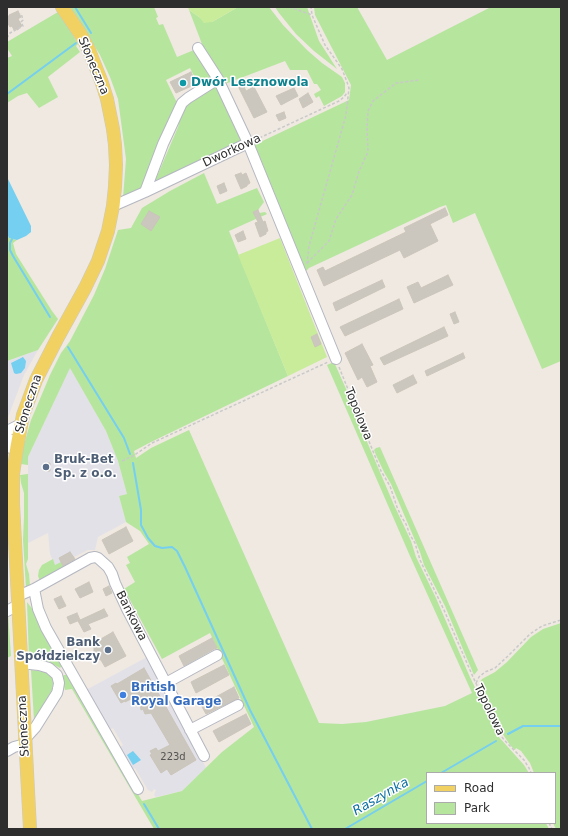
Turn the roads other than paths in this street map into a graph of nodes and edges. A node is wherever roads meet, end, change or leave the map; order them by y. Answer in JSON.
{"nodes":[{"id":1,"x":62,"y":7,"type":"edge"},
{"id":2,"x":198,"y":48,"type":"dead end"},
{"id":3,"x":218,"y":79,"type":"junction"},
{"id":4,"x":248,"y":143,"type":"junction"},
{"id":5,"x":145,"y":192,"type":"junction"},
{"id":6,"x":113,"y":206,"type":"junction"},
{"id":7,"x":336,"y":359,"type":"road end"},
{"id":8,"x":21,"y":424,"type":"junction"},
{"id":9,"x":7,"y":432,"type":"edge"},
{"id":10,"x":10,"y":444,"type":"edge"},
{"id":11,"x":7,"y":460,"type":"edge"},
{"id":12,"x":13,"y":474,"type":"junction"},
{"id":13,"x":10,"y":531,"type":"edge"},
{"id":14,"x":34,"y":589,"type":"junction"},
{"id":15,"x":14,"y":604,"type":"edge"},
{"id":16,"x":217,"y":655,"type":"dead end"},
{"id":17,"x":21,"y":663,"type":"junction"},
{"id":18,"x":68,"y":668,"type":"junction"},
{"id":19,"x":57,"y":675,"type":"junction"},
{"id":20,"x":166,"y":683,"type":"junction"},
{"id":21,"x":238,"y":705,"type":"dead end"},
{"id":22,"x":190,"y":730,"type":"junction"},
{"id":23,"x":25,"y":742,"type":"junction"},
{"id":24,"x":7,"y":751,"type":"edge"},
{"id":25,"x":204,"y":756,"type":"dead end"},
{"id":26,"x":138,"y":789,"type":"dead end"},
{"id":27,"x":30,"y":829,"type":"edge"}],
"edges":[{"from":1,"to":6,"type":"main road","name":"Słoneczna"},
{"from":2,"to":3,"type":"street"},
{"from":3,"to":4,"type":"street"},
{"from":3,"to":5,"type":"street"},
{"from":4,"to":5,"type":"street","name":"Dworkowa"},
{"from":4,"to":7,"type":"street"},
{"from":5,"to":6,"type":"street","name":"Dworkowa"},
{"from":6,"to":8,"type":"main road","name":"Słoneczna"},
{"from":8,"to":9,"type":"street"},
{"from":8,"to":10,"type":"main road","name":"Słoneczna"},
{"from":10,"to":12,"type":"main road","name":"Słoneczna"},
{"from":11,"to":12,"type":"street"},
{"from":12,"to":13,"type":"main road","name":"Słoneczna"},
{"from":13,"to":15,"type":"main road","name":"Słoneczna"},
{"from":14,"to":15,"type":"street","name":"Bankowa"},
{"from":14,"to":18,"type":"street"},
{"from":14,"to":20,"type":"street","name":"Bankowa"},
{"from":15,"to":17,"type":"main road","name":"Słoneczna"},
{"from":16,"to":20,"type":"street"},
{"from":17,"to":19,"type":"street"},
{"from":17,"to":23,"type":"main road","name":"Słoneczna"},
{"from":18,"to":19,"type":"street"},
{"from":18,"to":26,"type":"street"},
{"from":19,"to":23,"type":"street"},
{"from":20,"to":22,"type":"street","name":"Bankowa"},
{"from":21,"to":22,"type":"street"},
{"from":22,"to":25,"type":"street","name":"Bankowa"},
{"from":23,"to":24,"type":"street"},
{"from":23,"to":27,"type":"main road","name":"Słoneczna"}]}
